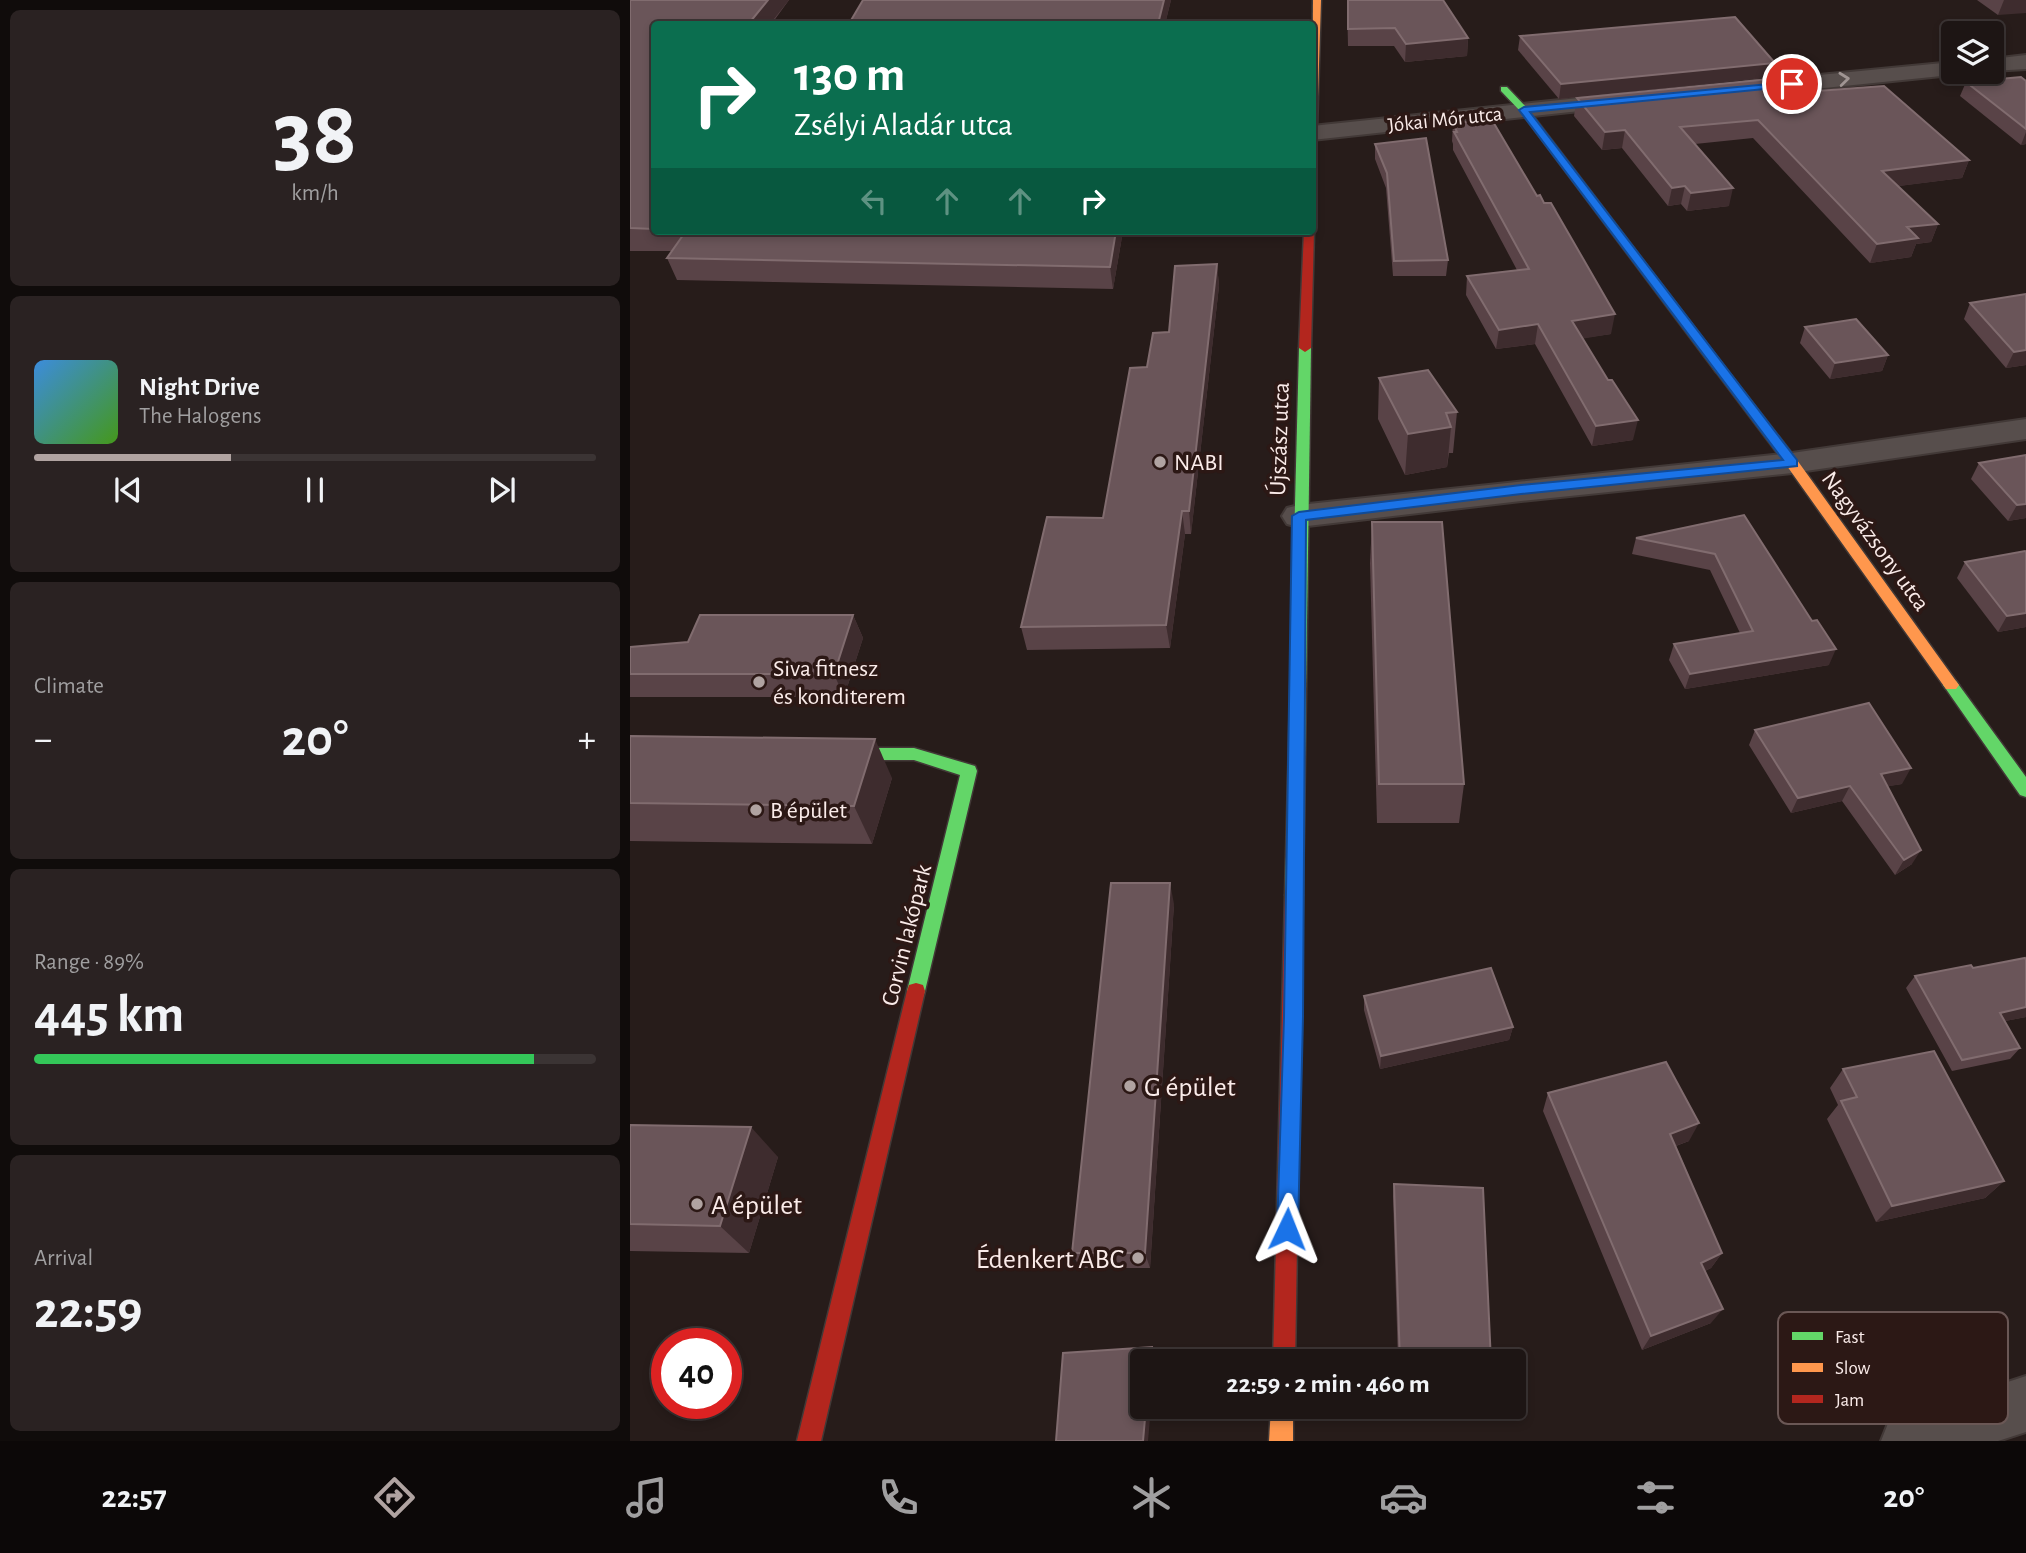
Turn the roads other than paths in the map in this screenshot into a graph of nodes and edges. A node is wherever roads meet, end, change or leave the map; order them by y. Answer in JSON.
{"nodes":[{"id":1,"x":1317,"y":0,"type":"edge"},
{"id":2,"x":1316,"y":27,"type":"edge"},
{"id":3,"x":2025,"y":48,"type":"edge"},
{"id":4,"x":2004,"y":59,"type":"edge"},
{"id":5,"x":1941,"y":70,"type":"edge"},
{"id":6,"x":1531,"y":86,"type":"dead end"},
{"id":7,"x":1504,"y":89,"type":"junction"},
{"id":8,"x":1477,"y":92,"type":"dead end"},
{"id":9,"x":1718,"y":92,"type":"edge"},
{"id":10,"x":1648,"y":98,"type":"edge"},
{"id":11,"x":1341,"y":105,"type":"dead end"},
{"id":12,"x":1316,"y":107,"type":"edge"},
{"id":13,"x":1524,"y":110,"type":"junction"},
{"id":14,"x":1316,"y":130,"type":"edge"},
{"id":15,"x":1309,"y":235,"type":"edge"},
{"id":16,"x":2026,"y":429,"type":"edge"},
{"id":17,"x":1792,"y":463,"type":"junction"},
{"id":18,"x":1299,"y":516,"type":"junction"},
{"id":19,"x":806,"y":754,"type":"edge"},
{"id":20,"x":2026,"y":790,"type":"edge"},
{"id":21,"x":1284,"y":1349,"type":"edge"},
{"id":22,"x":2026,"y":1404,"type":"edge"},
{"id":23,"x":2008,"y":1410,"type":"edge"},
{"id":24,"x":1282,"y":1419,"type":"edge"},
{"id":25,"x":1963,"y":1424,"type":"edge"},
{"id":26,"x":809,"y":1441,"type":"edge"},
{"id":27,"x":1281,"y":1441,"type":"edge"},
{"id":28,"x":1909,"y":1441,"type":"edge"}],
"edges":[{"from":1,"to":2,"type":"street"},
{"from":3,"to":4,"type":"street"},
{"from":9,"to":5,"type":"street","one_way":true},
{"from":6,"to":7,"type":"street","name":"Jókai Mór utca"},
{"from":7,"to":8,"type":"street","name":"Jókai Mór utca"},
{"from":7,"to":13,"type":"street","name":"Nagyvázsony utca"},
{"from":10,"to":13,"type":"street","name":"Jókai Mór utca"},
{"from":11,"to":12,"type":"street"},
{"from":13,"to":14,"type":"street","name":"Jókai Mór utca"},
{"from":13,"to":17,"type":"street","name":"Nagyvázsony utca"},
{"from":15,"to":18,"type":"street","name":"Újszász utca"},
{"from":16,"to":17,"type":"street"},
{"from":17,"to":18,"type":"street"},
{"from":17,"to":20,"type":"street","name":"Nagyvázsony utca"},
{"from":18,"to":21,"type":"street","name":"Újszász utca"},
{"from":19,"to":26,"type":"street","name":"Corvin lakópark"},
{"from":22,"to":23,"type":"street"},
{"from":24,"to":27,"type":"street"},
{"from":25,"to":28,"type":"street"}]}
